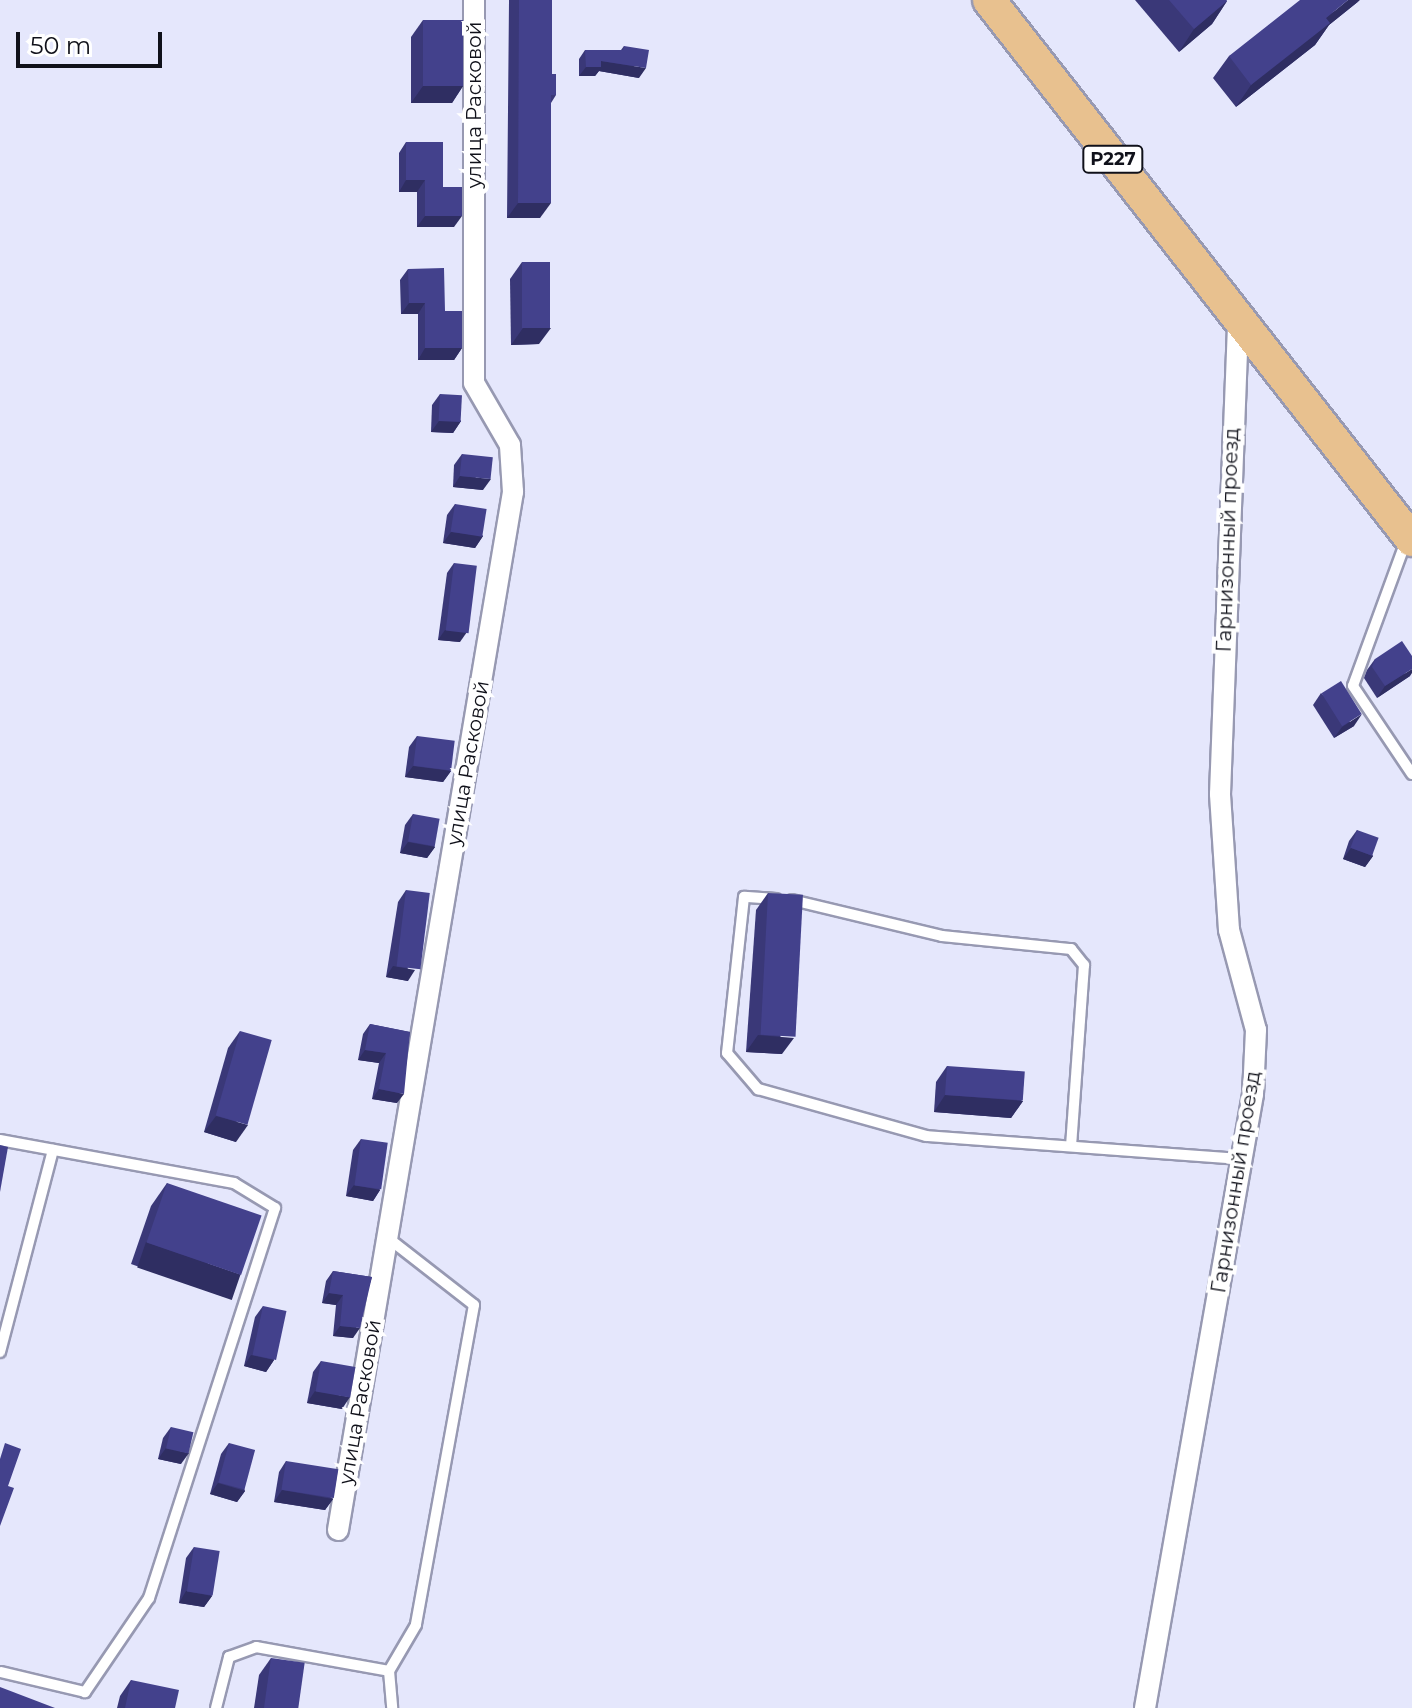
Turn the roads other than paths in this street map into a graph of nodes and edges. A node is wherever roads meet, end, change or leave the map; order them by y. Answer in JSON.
{"nodes":[{"id":1,"x":474,"y":0,"type":"edge"},
{"id":2,"x":989,"y":0,"type":"edge"},
{"id":3,"x":1238,"y":318,"type":"junction"},
{"id":4,"x":1410,"y":538,"type":"edge"},
{"id":5,"x":1412,"y":774,"type":"edge"},
{"id":6,"x":0,"y":1140,"type":"edge"},
{"id":7,"x":1071,"y":1145,"type":"junction"},
{"id":8,"x":53,"y":1150,"type":"junction"},
{"id":9,"x":1244,"y":1159,"type":"junction"},
{"id":10,"x":388,"y":1238,"type":"junction"},
{"id":11,"x":0,"y":1352,"type":"edge"},
{"id":12,"x":338,"y":1530,"type":"dead end"},
{"id":13,"x":389,"y":1671,"type":"junction"},
{"id":14,"x":1,"y":1672,"type":"edge"},
{"id":15,"x":216,"y":1708,"type":"edge"},
{"id":16,"x":392,"y":1708,"type":"edge"},
{"id":17,"x":1145,"y":1708,"type":"edge"}],
"edges":[{"from":1,"to":10,"type":"street","name":"улица Расковой"},
{"from":2,"to":3,"type":"main road","number":"Р227"},
{"from":3,"to":4,"type":"main road","number":"Р227"},
{"from":3,"to":9,"type":"street","name":"Гарнизонный проезд"},
{"from":4,"to":5,"type":"lane"},
{"from":6,"to":8,"type":"lane"},
{"from":7,"to":7,"type":"lane"},
{"from":7,"to":9,"type":"lane"},
{"from":8,"to":11,"type":"lane"},
{"from":8,"to":14,"type":"lane"},
{"from":9,"to":17,"type":"street","name":"Гарнизонный проезд"},
{"from":10,"to":12,"type":"street","name":"улица Расковой"},
{"from":10,"to":13,"type":"lane"},
{"from":13,"to":15,"type":"lane"},
{"from":13,"to":16,"type":"lane"}]}
